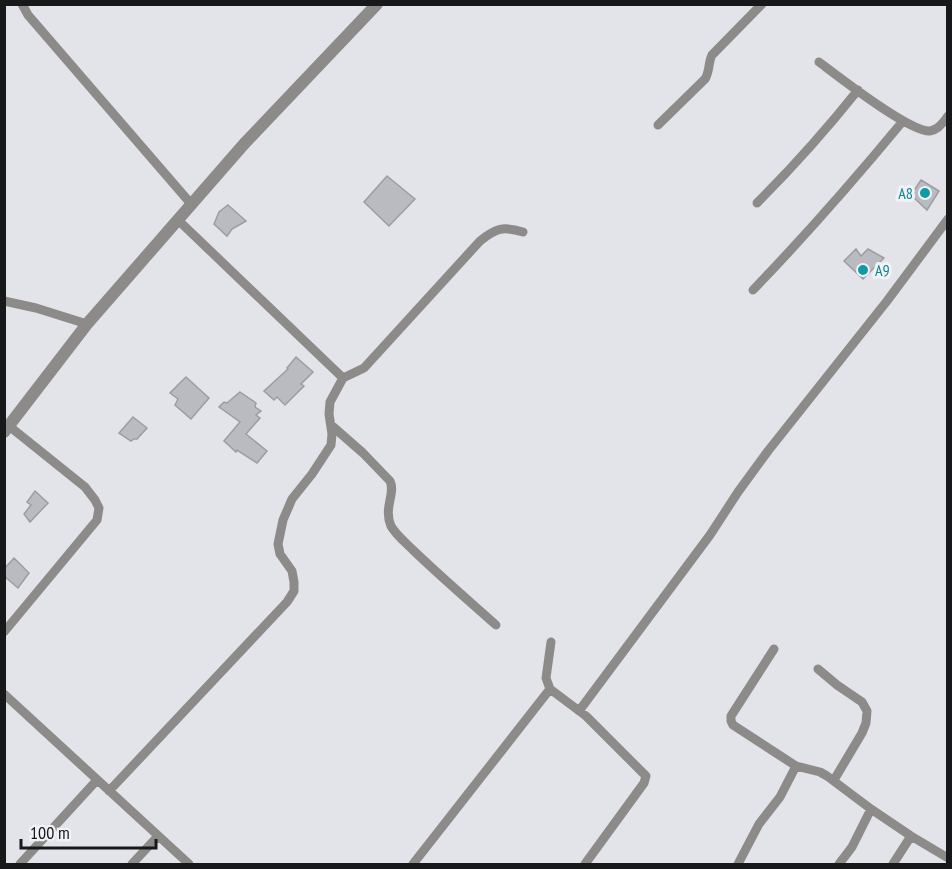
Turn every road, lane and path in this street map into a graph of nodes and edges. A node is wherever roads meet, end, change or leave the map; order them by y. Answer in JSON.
{"nodes":[{"id":1,"x":22,"y":4,"type":"edge"},
{"id":2,"x":762,"y":4,"type":"edge"},
{"id":3,"x":370,"y":7,"type":"edge"},
{"id":4,"x":819,"y":62,"type":"dead end"},
{"id":5,"x":858,"y":90,"type":"junction"},
{"id":6,"x":948,"y":116,"type":"edge"},
{"id":7,"x":903,"y":121,"type":"junction"},
{"id":8,"x":658,"y":124,"type":"dead end"},
{"id":9,"x":757,"y":203,"type":"dead end"},
{"id":10,"x":192,"y":205,"type":"junction"},
{"id":11,"x":948,"y":219,"type":"edge"},
{"id":12,"x":178,"y":220,"type":"junction"},
{"id":13,"x":523,"y":232,"type":"dead end"},
{"id":14,"x":753,"y":290,"type":"dead end"},
{"id":15,"x":4,"y":302,"type":"edge"},
{"id":16,"x":87,"y":324,"type":"junction"},
{"id":17,"x":343,"y":378,"type":"junction"},
{"id":18,"x":331,"y":424,"type":"junction"},
{"id":19,"x":7,"y":429,"type":"edge"},
{"id":20,"x":496,"y":624,"type":"dead end"},
{"id":21,"x":4,"y":632,"type":"edge"},
{"id":22,"x":551,"y":642,"type":"dead end"},
{"id":23,"x":774,"y":649,"type":"dead end"},
{"id":24,"x":818,"y":669,"type":"dead end"},
{"id":25,"x":550,"y":689,"type":"junction"},
{"id":26,"x":4,"y":694,"type":"edge"},
{"id":27,"x":579,"y":711,"type":"junction"},
{"id":28,"x":796,"y":766,"type":"junction"},
{"id":29,"x":97,"y":780,"type":"junction"},
{"id":30,"x":834,"y":780,"type":"junction"},
{"id":31,"x":109,"y":791,"type":"junction"},
{"id":32,"x":871,"y":809,"type":"junction"},
{"id":33,"x":158,"y":836,"type":"junction"},
{"id":34,"x":911,"y":836,"type":"junction"},
{"id":35,"x":948,"y":858,"type":"edge"},
{"id":36,"x":20,"y":864,"type":"edge"},
{"id":37,"x":132,"y":864,"type":"edge"},
{"id":38,"x":189,"y":864,"type":"edge"},
{"id":39,"x":413,"y":864,"type":"edge"},
{"id":40,"x":585,"y":864,"type":"edge"},
{"id":41,"x":738,"y":864,"type":"edge"},
{"id":42,"x":839,"y":864,"type":"edge"},
{"id":43,"x":894,"y":864,"type":"edge"}],
"edges":[{"from":1,"to":10,"type":"street"},
{"from":2,"to":8,"type":"street"},
{"from":3,"to":10,"type":"street"},
{"from":4,"to":5,"type":"street"},
{"from":5,"to":7,"type":"street"},
{"from":5,"to":9,"type":"street"},
{"from":6,"to":7,"type":"street"},
{"from":7,"to":14,"type":"street"},
{"from":10,"to":12,"type":"street"},
{"from":11,"to":27,"type":"street"},
{"from":12,"to":16,"type":"street"},
{"from":12,"to":17,"type":"street"},
{"from":13,"to":17,"type":"street"},
{"from":15,"to":16,"type":"street"},
{"from":16,"to":19,"type":"street"},
{"from":17,"to":18,"type":"street"},
{"from":18,"to":20,"type":"street"},
{"from":18,"to":31,"type":"street"},
{"from":19,"to":21,"type":"street"},
{"from":22,"to":25,"type":"street"},
{"from":23,"to":28,"type":"street"},
{"from":24,"to":30,"type":"street"},
{"from":25,"to":27,"type":"street"},
{"from":25,"to":39,"type":"street"},
{"from":26,"to":29,"type":"street"},
{"from":27,"to":40,"type":"street"},
{"from":28,"to":30,"type":"street"},
{"from":28,"to":41,"type":"street"},
{"from":29,"to":31,"type":"street"},
{"from":29,"to":36,"type":"street"},
{"from":30,"to":32,"type":"street"},
{"from":31,"to":33,"type":"street"},
{"from":32,"to":34,"type":"street"},
{"from":32,"to":42,"type":"street"},
{"from":33,"to":37,"type":"street"},
{"from":33,"to":38,"type":"street"},
{"from":34,"to":35,"type":"street"},
{"from":34,"to":43,"type":"street"}]}
